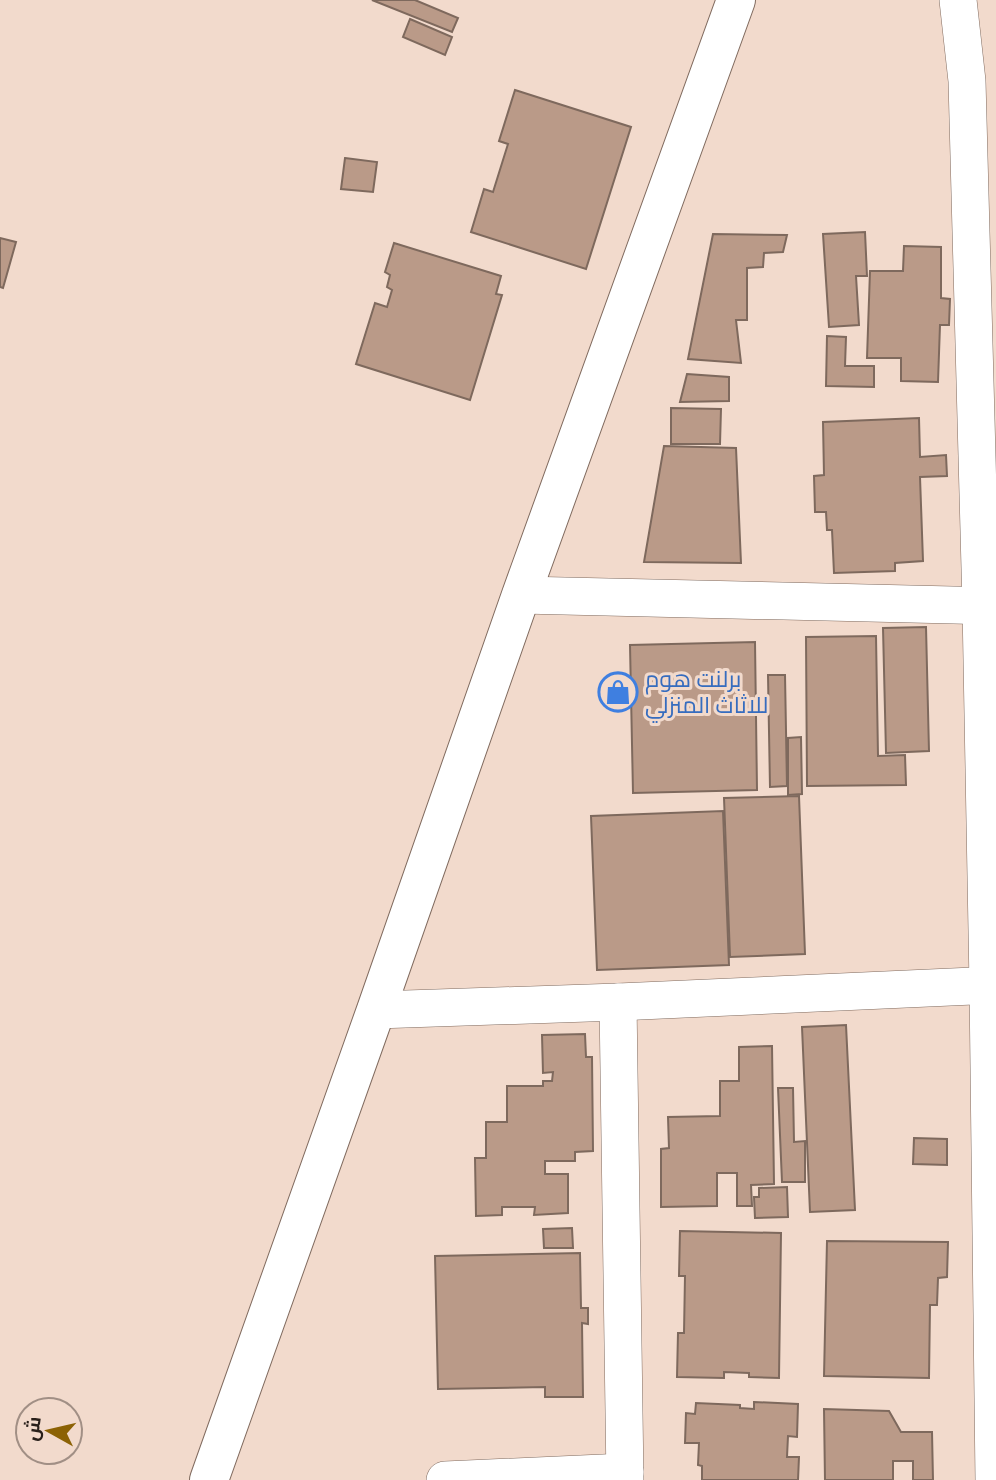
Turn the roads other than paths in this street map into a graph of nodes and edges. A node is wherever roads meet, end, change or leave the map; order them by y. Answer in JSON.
{"nodes":[{"id":1,"x":736,"y":0,"type":"edge"},
{"id":2,"x":958,"y":0,"type":"edge"},
{"id":3,"x":521,"y":595,"type":"junction"},
{"id":4,"x":988,"y":606,"type":"edge"},
{"id":5,"x":992,"y":985,"type":"edge"},
{"id":6,"x":618,"y":1002,"type":"junction"},
{"id":7,"x":376,"y":1010,"type":"junction"},
{"id":8,"x":625,"y":1476,"type":"edge"},
{"id":9,"x":209,"y":1480,"type":"edge"},
{"id":10,"x":445,"y":1480,"type":"edge"},
{"id":11,"x":994,"y":1480,"type":"edge"}],
"edges":[{"from":1,"to":3,"type":"street"},
{"from":2,"to":4,"type":"street"},
{"from":3,"to":4,"type":"street"},
{"from":3,"to":7,"type":"street"},
{"from":4,"to":5,"type":"street"},
{"from":5,"to":6,"type":"street"},
{"from":5,"to":11,"type":"street"},
{"from":6,"to":7,"type":"street"},
{"from":6,"to":8,"type":"street"},
{"from":7,"to":9,"type":"street"},
{"from":8,"to":10,"type":"street"}]}
